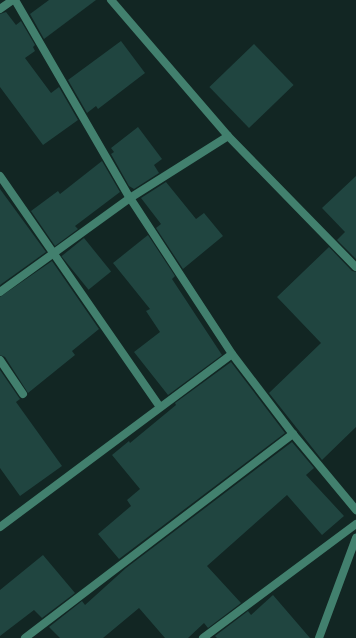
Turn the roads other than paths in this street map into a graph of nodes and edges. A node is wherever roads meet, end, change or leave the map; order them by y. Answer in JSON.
{"nodes":[{"id":1,"x":14,"y":0,"type":"edge"},
{"id":2,"x":110,"y":0,"type":"edge"},
{"id":3,"x":0,"y":9,"type":"edge"},
{"id":4,"x":228,"y":136,"type":"junction"},
{"id":5,"x":0,"y":176,"type":"edge"},
{"id":6,"x":130,"y":198,"type":"junction"},
{"id":7,"x":55,"y":253,"type":"junction"},
{"id":8,"x":356,"y":267,"type":"edge"},
{"id":9,"x":0,"y":292,"type":"edge"},
{"id":10,"x":232,"y":354,"type":"junction"},
{"id":11,"x":0,"y":360,"type":"edge"},
{"id":12,"x":23,"y":394,"type":"dead end"},
{"id":13,"x":160,"y":407,"type":"junction"},
{"id":14,"x":293,"y":434,"type":"junction"},
{"id":15,"x":356,"y":510,"type":"edge"},
{"id":16,"x":356,"y":524,"type":"edge"},
{"id":17,"x":0,"y":527,"type":"edge"},
{"id":18,"x":356,"y":538,"type":"edge"},
{"id":19,"x":25,"y":638,"type":"edge"},
{"id":20,"x":204,"y":638,"type":"edge"},
{"id":21,"x":319,"y":638,"type":"edge"}],
"edges":[{"from":1,"to":3,"type":"street"},
{"from":1,"to":6,"type":"street"},
{"from":2,"to":4,"type":"street"},
{"from":4,"to":6,"type":"street"},
{"from":4,"to":8,"type":"street"},
{"from":5,"to":7,"type":"street"},
{"from":6,"to":7,"type":"street"},
{"from":6,"to":10,"type":"street"},
{"from":7,"to":9,"type":"street"},
{"from":7,"to":13,"type":"street"},
{"from":10,"to":13,"type":"street"},
{"from":10,"to":14,"type":"street"},
{"from":11,"to":12,"type":"street"},
{"from":13,"to":17,"type":"street"},
{"from":14,"to":15,"type":"street"},
{"from":14,"to":19,"type":"street"},
{"from":16,"to":20,"type":"street"},
{"from":18,"to":21,"type":"street"}]}
